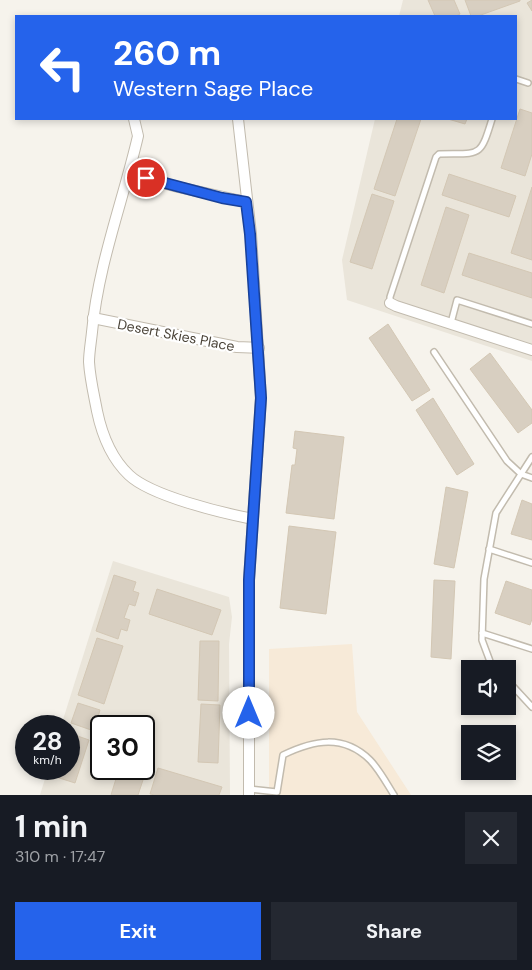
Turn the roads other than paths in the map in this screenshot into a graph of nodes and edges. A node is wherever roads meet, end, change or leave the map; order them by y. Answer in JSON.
{"nodes":[{"id":1,"x":517,"y":79,"type":"edge"},
{"id":2,"x":528,"y":83,"type":"dead end"},
{"id":3,"x":134,"y":120,"type":"edge"},
{"id":4,"x":238,"y":120,"type":"edge"},
{"id":5,"x":492,"y":120,"type":"edge"},
{"id":6,"x":129,"y":174,"type":"junction"},
{"id":7,"x":246,"y":202,"type":"junction"},
{"id":8,"x":390,"y":303,"type":"joint"},
{"id":9,"x":93,"y":318,"type":"junction"},
{"id":10,"x":451,"y":324,"type":"junction"},
{"id":11,"x":532,"y":324,"type":"edge"},
{"id":12,"x":259,"y":348,"type":"junction"},
{"id":13,"x":532,"y":350,"type":"edge"},
{"id":14,"x":434,"y":352,"type":"dead end"},
{"id":15,"x":532,"y":457,"type":"edge"},
{"id":16,"x":521,"y":474,"type":"junction"},
{"id":17,"x":532,"y":478,"type":"edge"},
{"id":18,"x":253,"y":519,"type":"junction"},
{"id":19,"x":489,"y":550,"type":"junction"},
{"id":20,"x":532,"y":563,"type":"edge"},
{"id":21,"x":482,"y":633,"type":"junction"},
{"id":22,"x":532,"y":649,"type":"edge"},
{"id":23,"x":489,"y":660,"type":"edge"},
{"id":24,"x":516,"y":690,"type":"edge"},
{"id":25,"x":532,"y":707,"type":"edge"},
{"id":26,"x":249,"y":792,"type":"edge"},
{"id":27,"x":277,"y":793,"type":"edge"},
{"id":28,"x":394,"y":795,"type":"edge"}],
"edges":[{"from":1,"to":2,"type":"lane"},
{"from":3,"to":6,"type":"street"},
{"from":4,"to":7,"type":"street"},
{"from":5,"to":8,"type":"lane"},
{"from":6,"to":7,"type":"street"},
{"from":6,"to":9,"type":"street"},
{"from":7,"to":12,"type":"street"},
{"from":8,"to":10,"type":"street"},
{"from":9,"to":12,"type":"street","name":"Desert Skies Place"},
{"from":9,"to":18,"type":"street"},
{"from":10,"to":11,"type":"lane"},
{"from":10,"to":13,"type":"street"},
{"from":12,"to":18,"type":"street"},
{"from":14,"to":16,"type":"lane"},
{"from":15,"to":16,"type":"lane"},
{"from":16,"to":17,"type":"lane"},
{"from":16,"to":19,"type":"lane"},
{"from":18,"to":26,"type":"street"},
{"from":19,"to":20,"type":"lane"},
{"from":19,"to":21,"type":"lane"},
{"from":21,"to":22,"type":"lane"},
{"from":21,"to":23,"type":"lane"},
{"from":24,"to":25,"type":"lane"},
{"from":26,"to":27,"type":"lane"},
{"from":27,"to":28,"type":"lane"}]}
